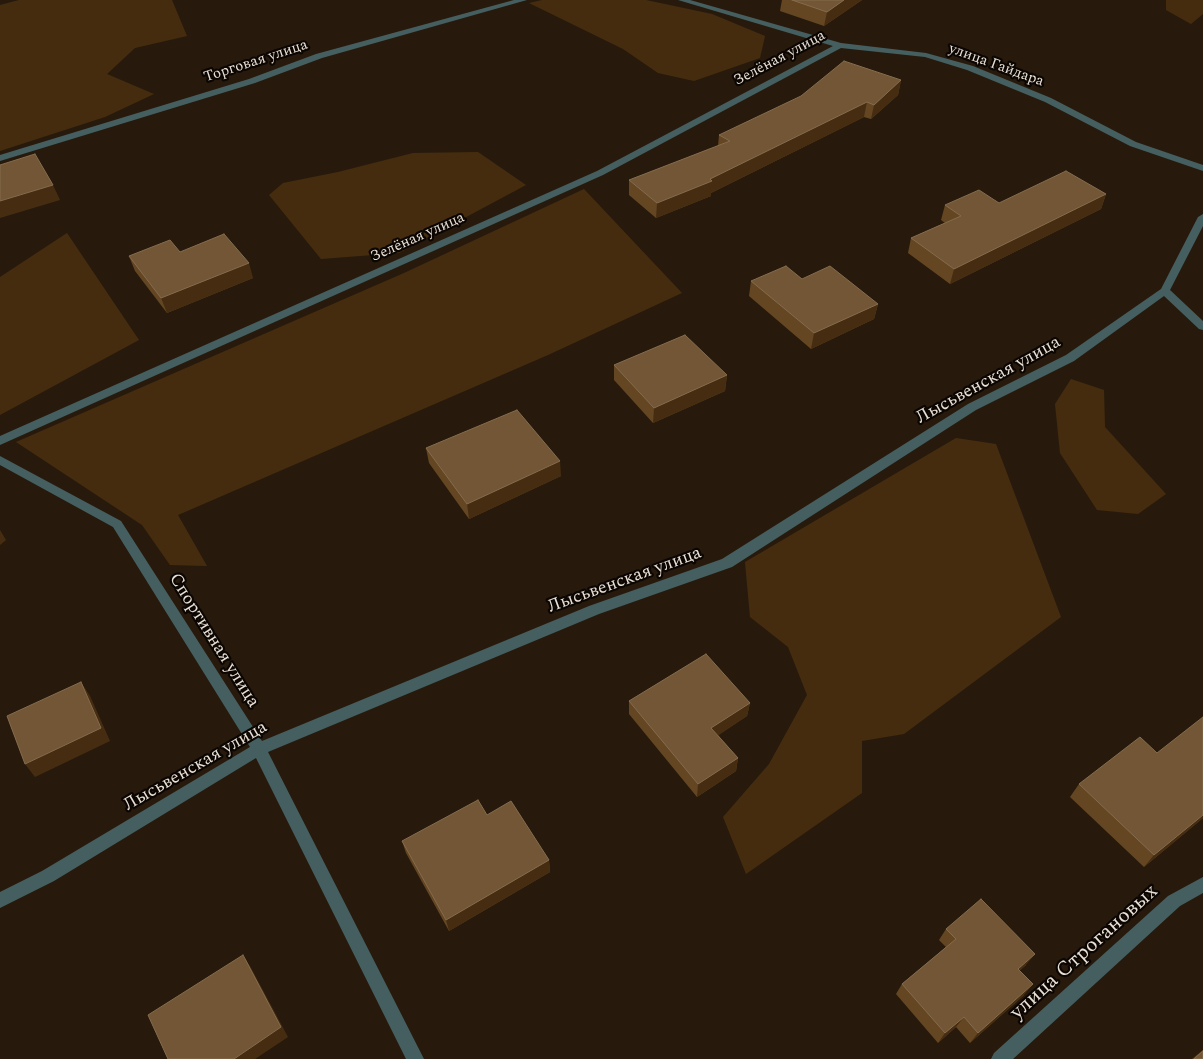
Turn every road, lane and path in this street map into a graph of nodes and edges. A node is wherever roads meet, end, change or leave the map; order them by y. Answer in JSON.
{"nodes":[{"id":1,"x":524,"y":0,"type":"edge"},
{"id":2,"x":682,"y":0,"type":"edge"},
{"id":3,"x":840,"y":44,"type":"junction"},
{"id":4,"x":0,"y":158,"type":"edge"},
{"id":5,"x":1203,"y":168,"type":"edge"},
{"id":6,"x":1203,"y":217,"type":"edge"},
{"id":7,"x":1165,"y":291,"type":"junction"},
{"id":8,"x":1203,"y":327,"type":"edge"},
{"id":9,"x":0,"y":441,"type":"edge"},
{"id":10,"x":0,"y":460,"type":"edge"},
{"id":11,"x":259,"y":749,"type":"junction"},
{"id":12,"x":1203,"y":885,"type":"edge"},
{"id":13,"x":0,"y":900,"type":"edge"},
{"id":14,"x":415,"y":1059,"type":"edge"},
{"id":15,"x":1000,"y":1059,"type":"edge"}],
"edges":[{"from":1,"to":4,"type":"street","name":"Торговая улица"},
{"from":2,"to":3,"type":"street","name":"улица Гайдара"},
{"from":3,"to":5,"type":"street","name":"улица Гайдара"},
{"from":3,"to":9,"type":"street","name":"Зелёная улица"},
{"from":6,"to":7,"type":"street","name":"Лысьвенская улица"},
{"from":7,"to":8,"type":"street"},
{"from":7,"to":11,"type":"street","name":"Лысьвенская улица"},
{"from":10,"to":11,"type":"street","name":"Спортивная улица"},
{"from":11,"to":13,"type":"street","name":"Лысьвенская улица"},
{"from":11,"to":14,"type":"street","name":"Спортивная улица"},
{"from":12,"to":15,"type":"street","name":"улица Строгановых"}]}
